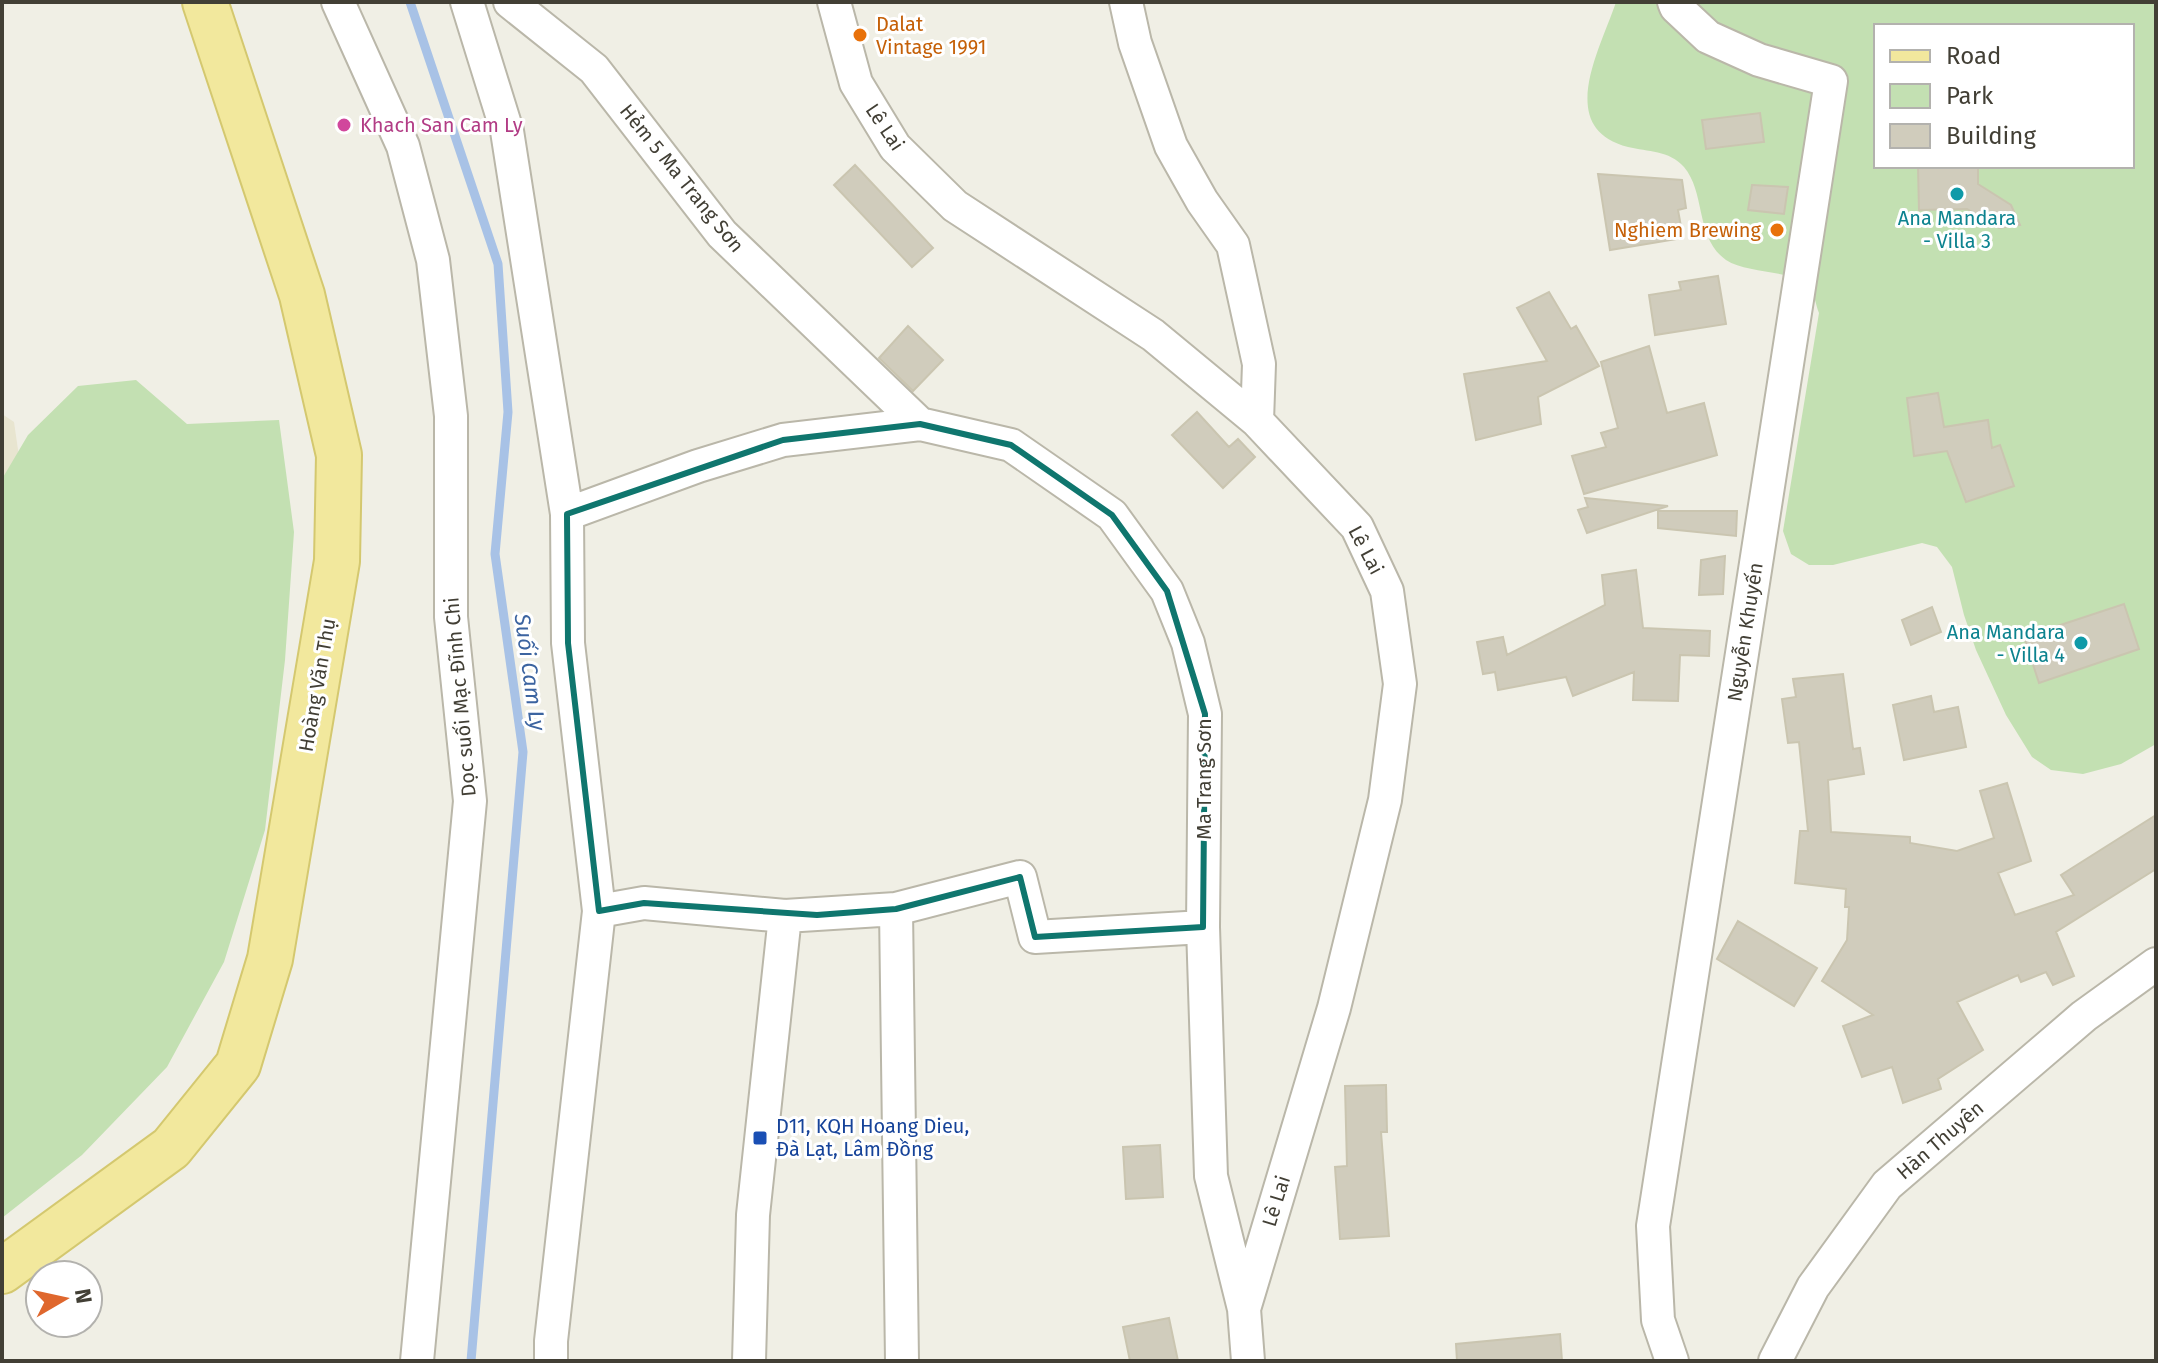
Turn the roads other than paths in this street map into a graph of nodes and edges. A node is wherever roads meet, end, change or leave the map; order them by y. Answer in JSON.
{"nodes":[{"id":1,"x":205,"y":2,"type":"edge"},
{"id":2,"x":338,"y":2,"type":"edge"},
{"id":3,"x":467,"y":2,"type":"edge"},
{"id":4,"x":510,"y":2,"type":"edge"},
{"id":5,"x":834,"y":2,"type":"edge"},
{"id":6,"x":1126,"y":2,"type":"edge"},
{"id":7,"x":1674,"y":2,"type":"edge"},
{"id":8,"x":1257,"y":421,"type":"junction"},
{"id":9,"x":920,"y":424,"type":"junction"},
{"id":10,"x":567,"y":514,"type":"junction"},
{"id":11,"x":896,"y":909,"type":"junction"},
{"id":12,"x":599,"y":911,"type":"junction"},
{"id":13,"x":785,"y":916,"type":"junction"},
{"id":14,"x":1203,"y":927,"type":"junction"},
{"id":15,"x":2156,"y":964,"type":"edge"},
{"id":16,"x":2,"y":1271,"type":"edge"},
{"id":17,"x":1244,"y":1309,"type":"junction"},
{"id":18,"x":417,"y":1361,"type":"edge"},
{"id":19,"x":551,"y":1361,"type":"edge"},
{"id":20,"x":749,"y":1361,"type":"edge"},
{"id":21,"x":902,"y":1361,"type":"edge"},
{"id":22,"x":1248,"y":1361,"type":"edge"},
{"id":23,"x":1672,"y":1361,"type":"edge"},
{"id":24,"x":1775,"y":1361,"type":"edge"}],
"edges":[{"from":1,"to":16,"type":"main road","name":"Hoàng Văn Thụ"},
{"from":2,"to":18,"type":"street","name":"Dọc suối Mạc Đĩnh Chi"},
{"from":3,"to":10,"type":"street"},
{"from":4,"to":9,"type":"street","name":"Hẻm 5 Ma Trang Sơn"},
{"from":5,"to":8,"type":"street","name":"Lê Lai"},
{"from":6,"to":8,"type":"street"},
{"from":7,"to":23,"type":"street","name":"Nguyễn Khuyến"},
{"from":8,"to":17,"type":"street","name":"Lê Lai"},
{"from":9,"to":10,"type":"street","name":"Ma Trang Sơn"},
{"from":9,"to":14,"type":"street","name":"Ma Trang Sơn"},
{"from":10,"to":12,"type":"street"},
{"from":11,"to":13,"type":"street"},
{"from":11,"to":14,"type":"street"},
{"from":11,"to":21,"type":"street"},
{"from":12,"to":13,"type":"street"},
{"from":12,"to":19,"type":"street"},
{"from":13,"to":20,"type":"street"},
{"from":14,"to":17,"type":"street","name":"Ma Trang Sơn"},
{"from":15,"to":24,"type":"street","name":"Hàn Thuyên"},
{"from":17,"to":22,"type":"street"}]}
